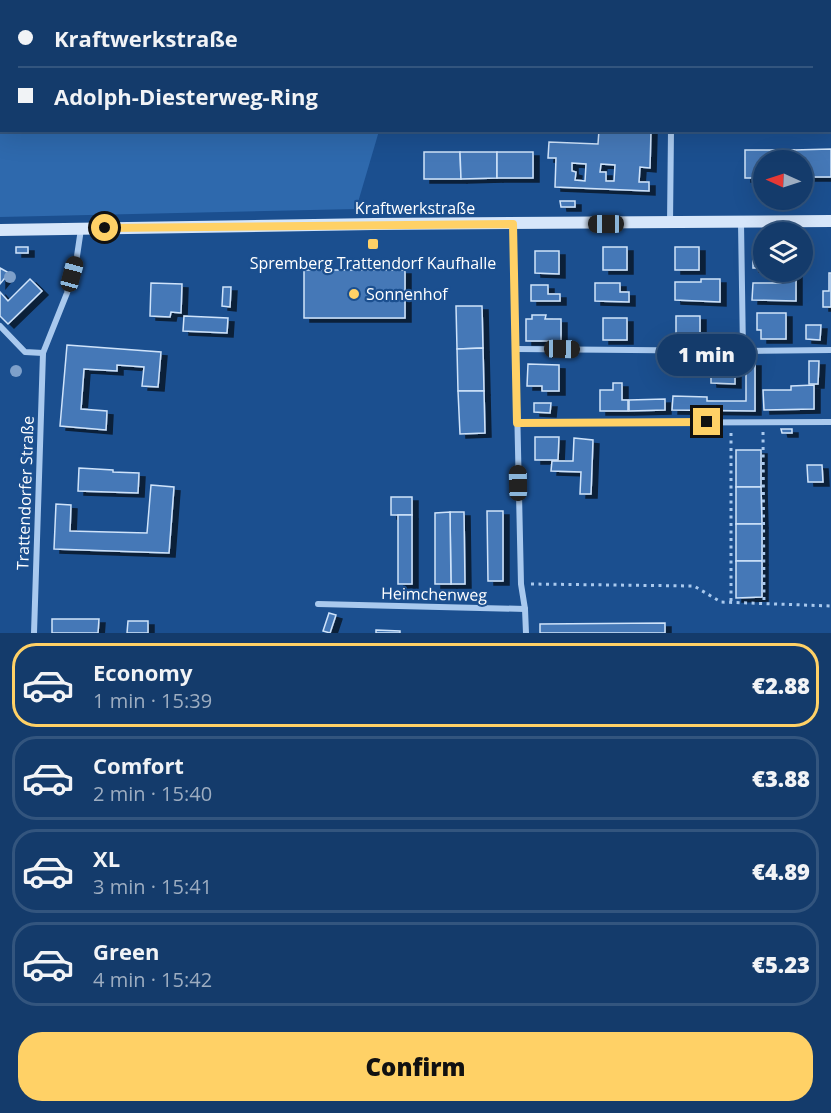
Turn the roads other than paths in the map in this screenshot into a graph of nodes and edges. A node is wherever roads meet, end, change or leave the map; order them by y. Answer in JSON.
{"nodes":[{"id":1,"x":671,"y":132,"type":"edge"},
{"id":2,"x":831,"y":221,"type":"edge"},
{"id":3,"x":670,"y":223,"type":"junction"},
{"id":4,"x":741,"y":223,"type":"junction"},
{"id":5,"x":513,"y":224,"type":"junction"},
{"id":6,"x":81,"y":228,"type":"junction"},
{"id":7,"x":0,"y":230,"type":"edge"},
{"id":8,"x":0,"y":326,"type":"edge"},
{"id":9,"x":517,"y":349,"type":"junction"},
{"id":10,"x":831,"y":350,"type":"edge"},
{"id":11,"x":743,"y":351,"type":"junction"},
{"id":12,"x":43,"y":353,"type":"junction"},
{"id":13,"x":831,"y":422,"type":"edge"},
{"id":14,"x":517,"y":423,"type":"junction"},
{"id":15,"x":318,"y":604,"type":"dead end"},
{"id":16,"x":525,"y":609,"type":"junction"},
{"id":17,"x":34,"y":633,"type":"edge"},
{"id":18,"x":526,"y":633,"type":"edge"}],
"edges":[{"from":1,"to":3,"type":"street"},
{"from":2,"to":4,"type":"main road","name":"Kraftwerkstraße"},
{"from":3,"to":4,"type":"main road","name":"Kraftwerkstraße"},
{"from":3,"to":5,"type":"main road","name":"Kraftwerkstraße"},
{"from":4,"to":11,"type":"street"},
{"from":5,"to":6,"type":"main road","name":"Kraftwerkstraße"},
{"from":5,"to":9,"type":"street"},
{"from":6,"to":7,"type":"main road","name":"Kraftwerkstraße"},
{"from":6,"to":12,"type":"street","name":"Trattendorfer Straße"},
{"from":8,"to":12,"type":"street"},
{"from":9,"to":11,"type":"street"},
{"from":9,"to":14,"type":"street"},
{"from":10,"to":11,"type":"street"},
{"from":12,"to":17,"type":"street","name":"Trattendorfer Straße"},
{"from":13,"to":14,"type":"street"},
{"from":14,"to":16,"type":"street"},
{"from":15,"to":16,"type":"street","name":"Heimchenweg"},
{"from":16,"to":18,"type":"street"}]}
